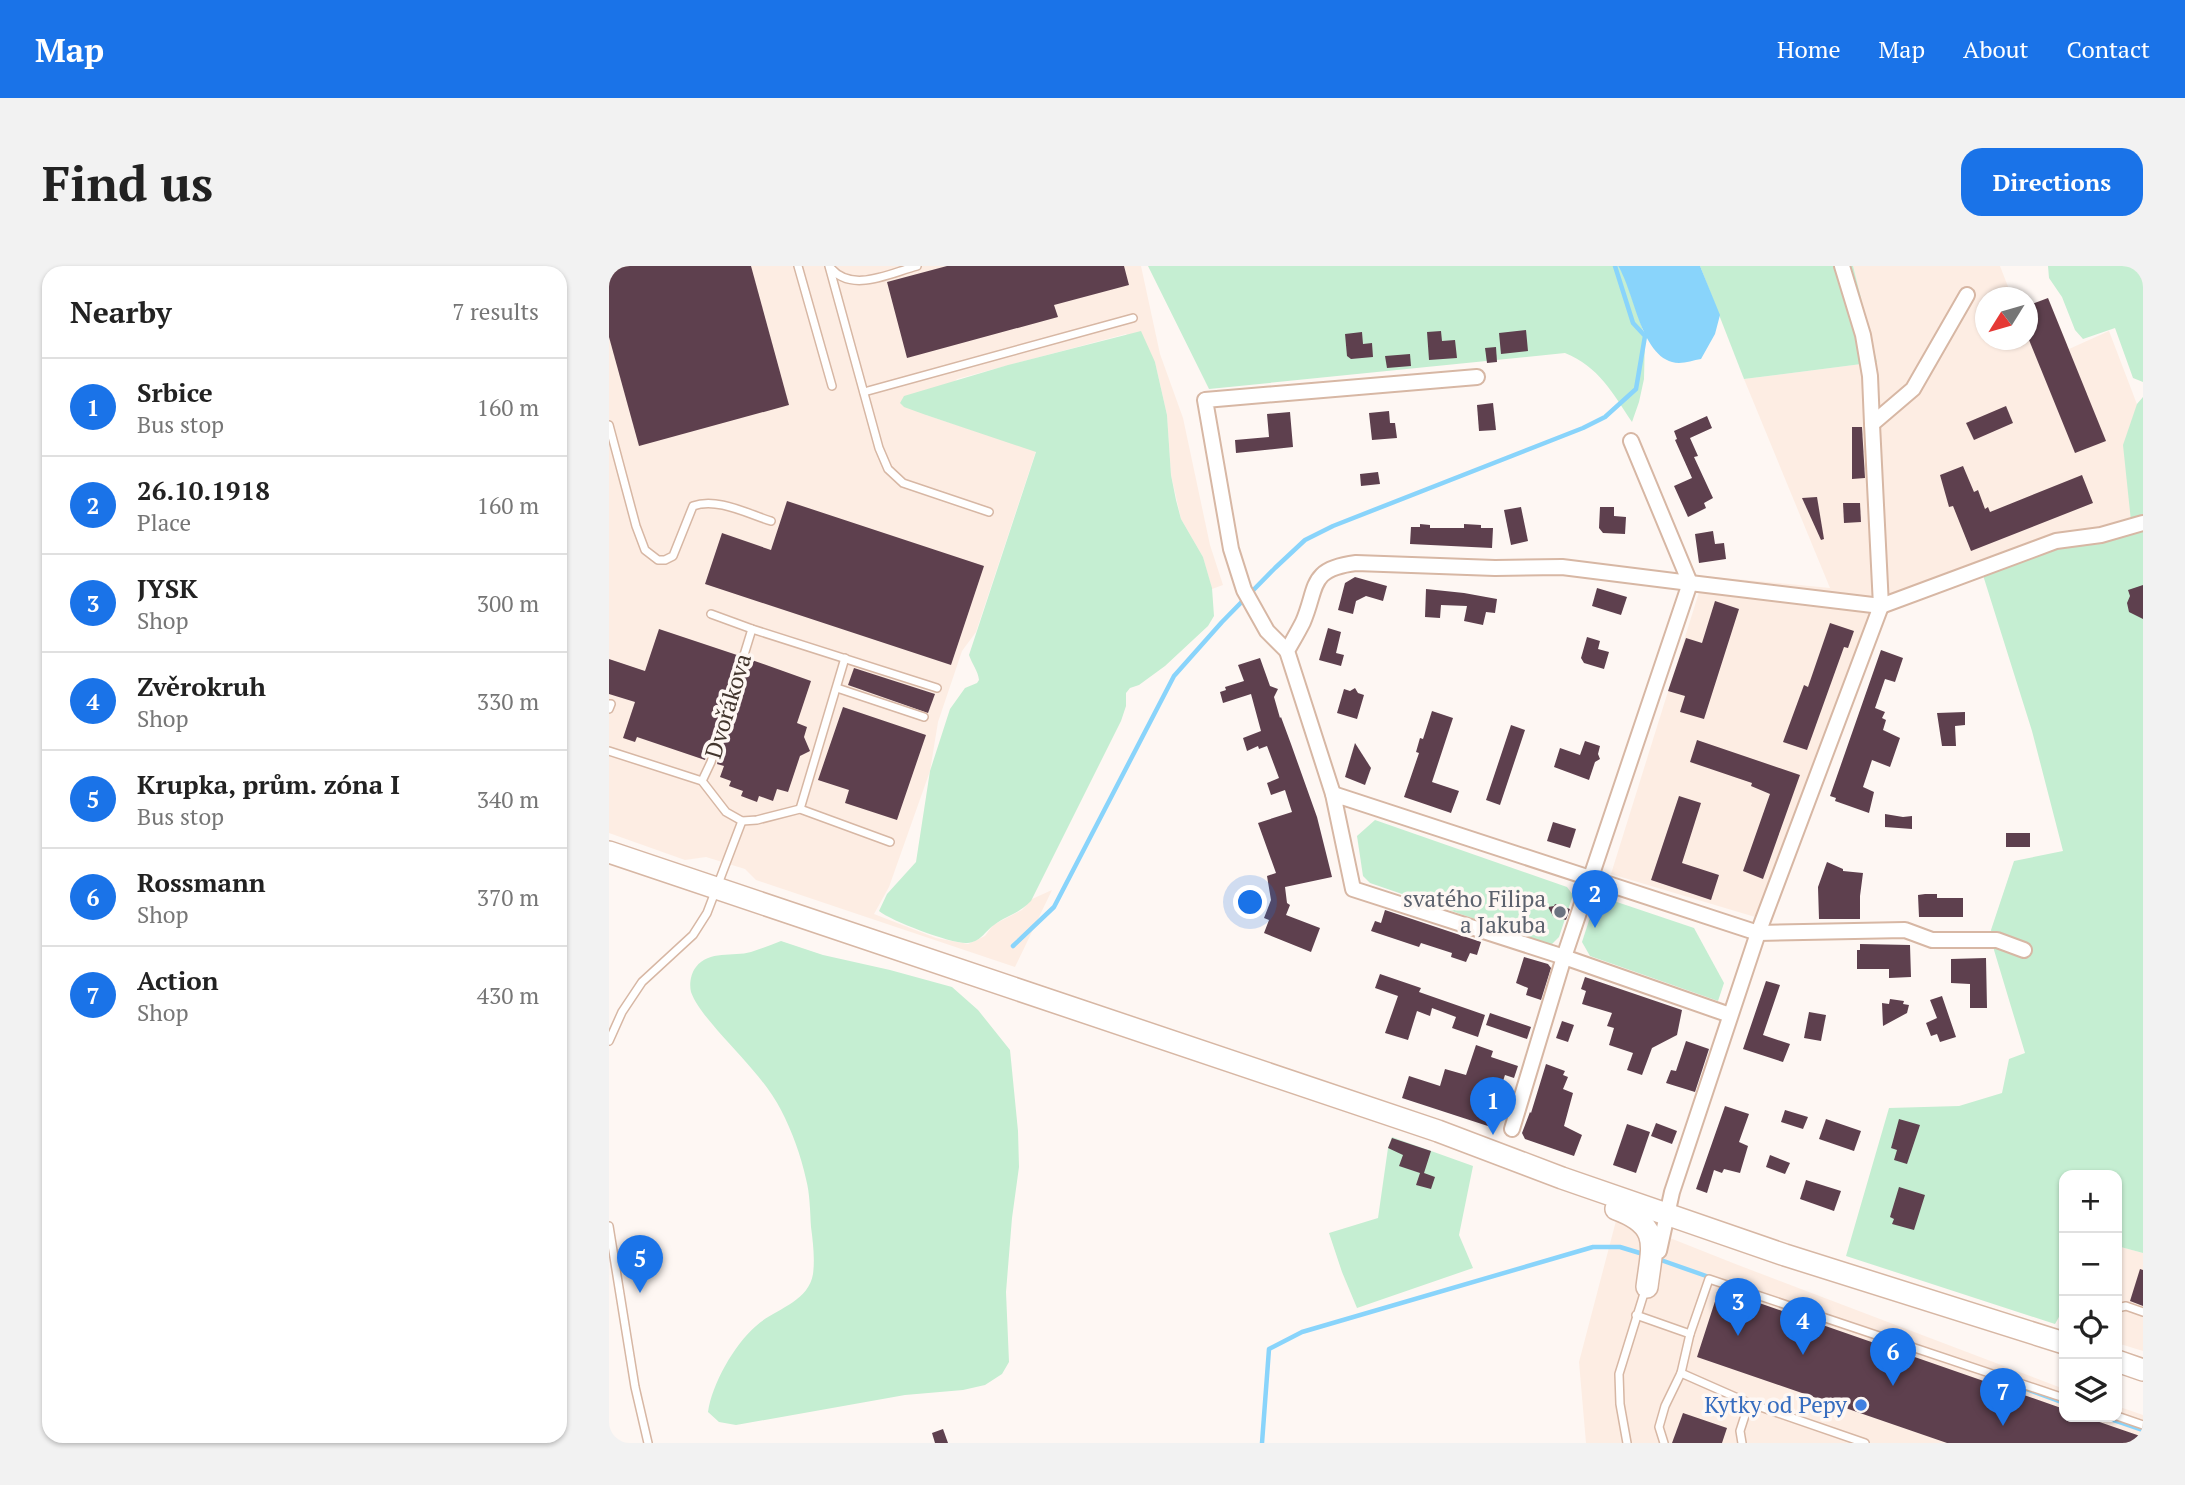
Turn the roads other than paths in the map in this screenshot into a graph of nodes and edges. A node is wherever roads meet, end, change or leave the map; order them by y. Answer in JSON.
{"nodes":[{"id":1,"x":798,"y":266,"type":"edge"},
{"id":2,"x":829,"y":266,"type":"edge"},
{"id":3,"x":916,"y":266,"type":"edge"},
{"id":4,"x":1842,"y":266,"type":"edge"},
{"id":5,"x":1967,"y":295,"type":"dead end"},
{"id":6,"x":1133,"y":318,"type":"dead end"},
{"id":7,"x":1477,"y":377,"type":"dead end"},
{"id":8,"x":832,"y":386,"type":"dead end"},
{"id":9,"x":864,"y":391,"type":"junction"},
{"id":10,"x":1872,"y":424,"type":"junction"},
{"id":11,"x":609,"y":425,"type":"edge"},
{"id":12,"x":1631,"y":441,"type":"dead end"},
{"id":13,"x":989,"y":512,"type":"dead end"},
{"id":14,"x":771,"y":521,"type":"dead end"},
{"id":15,"x":2143,"y":523,"type":"edge"},
{"id":16,"x":1690,"y":583,"type":"junction"},
{"id":17,"x":1881,"y":606,"type":"junction"},
{"id":18,"x":711,"y":614,"type":"dead end"},
{"id":19,"x":752,"y":629,"type":"junction"},
{"id":20,"x":1287,"y":651,"type":"junction"},
{"id":21,"x":845,"y":658,"type":"junction"},
{"id":22,"x":837,"y":688,"type":"junction"},
{"id":23,"x":937,"y":688,"type":"dead end"},
{"id":24,"x":924,"y":718,"type":"dead end"},
{"id":25,"x":609,"y":751,"type":"edge"},
{"id":26,"x":702,"y":781,"type":"junction"},
{"id":27,"x":1333,"y":794,"type":"junction"},
{"id":28,"x":800,"y":809,"type":"junction"},
{"id":29,"x":742,"y":821,"type":"junction"},
{"id":30,"x":890,"y":842,"type":"dead end"},
{"id":31,"x":609,"y":852,"type":"edge"},
{"id":32,"x":1590,"y":879,"type":"junction"},
{"id":33,"x":717,"y":888,"type":"junction"},
{"id":34,"x":1758,"y":933,"type":"junction"},
{"id":35,"x":2024,"y":950,"type":"dead end"},
{"id":36,"x":1564,"y":957,"type":"junction"},
{"id":37,"x":1730,"y":1015,"type":"junction"},
{"id":38,"x":613,"y":1021,"type":"edge"},
{"id":39,"x":609,"y":1041,"type":"edge"},
{"id":40,"x":1512,"y":1129,"type":"dead end"},
{"id":41,"x":1494,"y":1152,"type":"junction"},
{"id":42,"x":1668,"y":1214,"type":"junction"},
{"id":43,"x":609,"y":1226,"type":"edge"},
{"id":44,"x":1659,"y":1251,"type":"joint"},
{"id":45,"x":1647,"y":1287,"type":"junction"},
{"id":46,"x":2122,"y":1307,"type":"edge"},
{"id":47,"x":2143,"y":1312,"type":"edge"},
{"id":48,"x":1636,"y":1314,"type":"junction"},
{"id":49,"x":1690,"y":1334,"type":"junction"},
{"id":50,"x":2059,"y":1341,"type":"edge"},
{"id":51,"x":2122,"y":1363,"type":"edge"},
{"id":52,"x":2143,"y":1370,"type":"edge"},
{"id":53,"x":1681,"y":1373,"type":"junction"},
{"id":54,"x":2059,"y":1396,"type":"edge"},
{"id":55,"x":1749,"y":1403,"type":"junction"},
{"id":56,"x":2122,"y":1418,"type":"edge"},
{"id":57,"x":2143,"y":1425,"type":"edge"},
{"id":58,"x":648,"y":1443,"type":"edge"},
{"id":59,"x":1627,"y":1443,"type":"edge"},
{"id":60,"x":1664,"y":1443,"type":"edge"},
{"id":61,"x":1742,"y":1443,"type":"edge"},
{"id":62,"x":1865,"y":1443,"type":"edge"}],
"edges":[{"from":1,"to":8,"type":"lane"},
{"from":2,"to":3,"type":"lane"},
{"from":2,"to":9,"type":"lane"},
{"from":4,"to":10,"type":"street"},
{"from":5,"to":10,"type":"street"},
{"from":6,"to":9,"type":"lane"},
{"from":7,"to":20,"type":"street"},
{"from":9,"to":13,"type":"lane"},
{"from":10,"to":17,"type":"street"},
{"from":11,"to":14,"type":"lane"},
{"from":12,"to":16,"type":"street"},
{"from":15,"to":17,"type":"street"},
{"from":16,"to":17,"type":"street"},
{"from":16,"to":20,"type":"street"},
{"from":16,"to":32,"type":"street"},
{"from":17,"to":34,"type":"street"},
{"from":18,"to":19,"type":"lane","name":"Dvořákova"},
{"from":19,"to":21,"type":"lane","name":"Dvořákova"},
{"from":19,"to":26,"type":"lane","name":"Dvořákova"},
{"from":20,"to":27,"type":"street"},
{"from":21,"to":22,"type":"lane"},
{"from":21,"to":23,"type":"lane","name":"Dvořákova"},
{"from":22,"to":24,"type":"lane"},
{"from":22,"to":28,"type":"lane"},
{"from":25,"to":26,"type":"lane","name":"Dvořákova"},
{"from":26,"to":29,"type":"lane","name":"Dvořákova"},
{"from":27,"to":32,"type":"street"},
{"from":27,"to":36,"type":"street"},
{"from":28,"to":29,"type":"lane"},
{"from":28,"to":30,"type":"lane"},
{"from":29,"to":33,"type":"lane"},
{"from":31,"to":33,"type":"main road"},
{"from":32,"to":34,"type":"street"},
{"from":32,"to":36,"type":"street"},
{"from":33,"to":38,"type":"lane"},
{"from":33,"to":41,"type":"main road"},
{"from":34,"to":35,"type":"street"},
{"from":34,"to":37,"type":"street"},
{"from":36,"to":37,"type":"street"},
{"from":36,"to":40,"type":"street"},
{"from":37,"to":42,"type":"street"},
{"from":38,"to":39,"type":"lane"},
{"from":41,"to":42,"type":"main road"},
{"from":41,"to":45,"type":"main road"},
{"from":42,"to":44,"type":"street"},
{"from":42,"to":50,"type":"main road"},
{"from":43,"to":58,"type":"lane"},
{"from":44,"to":45,"type":"lane"},
{"from":45,"to":48,"type":"lane"},
{"from":46,"to":47,"type":"lane"},
{"from":48,"to":49,"type":"lane"},
{"from":48,"to":59,"type":"lane"},
{"from":49,"to":53,"type":"lane"},
{"from":49,"to":54,"type":"lane"},
{"from":51,"to":52,"type":"main road"},
{"from":53,"to":55,"type":"lane"},
{"from":53,"to":60,"type":"lane"},
{"from":55,"to":61,"type":"lane"},
{"from":55,"to":62,"type":"lane"},
{"from":56,"to":57,"type":"lane"}]}
